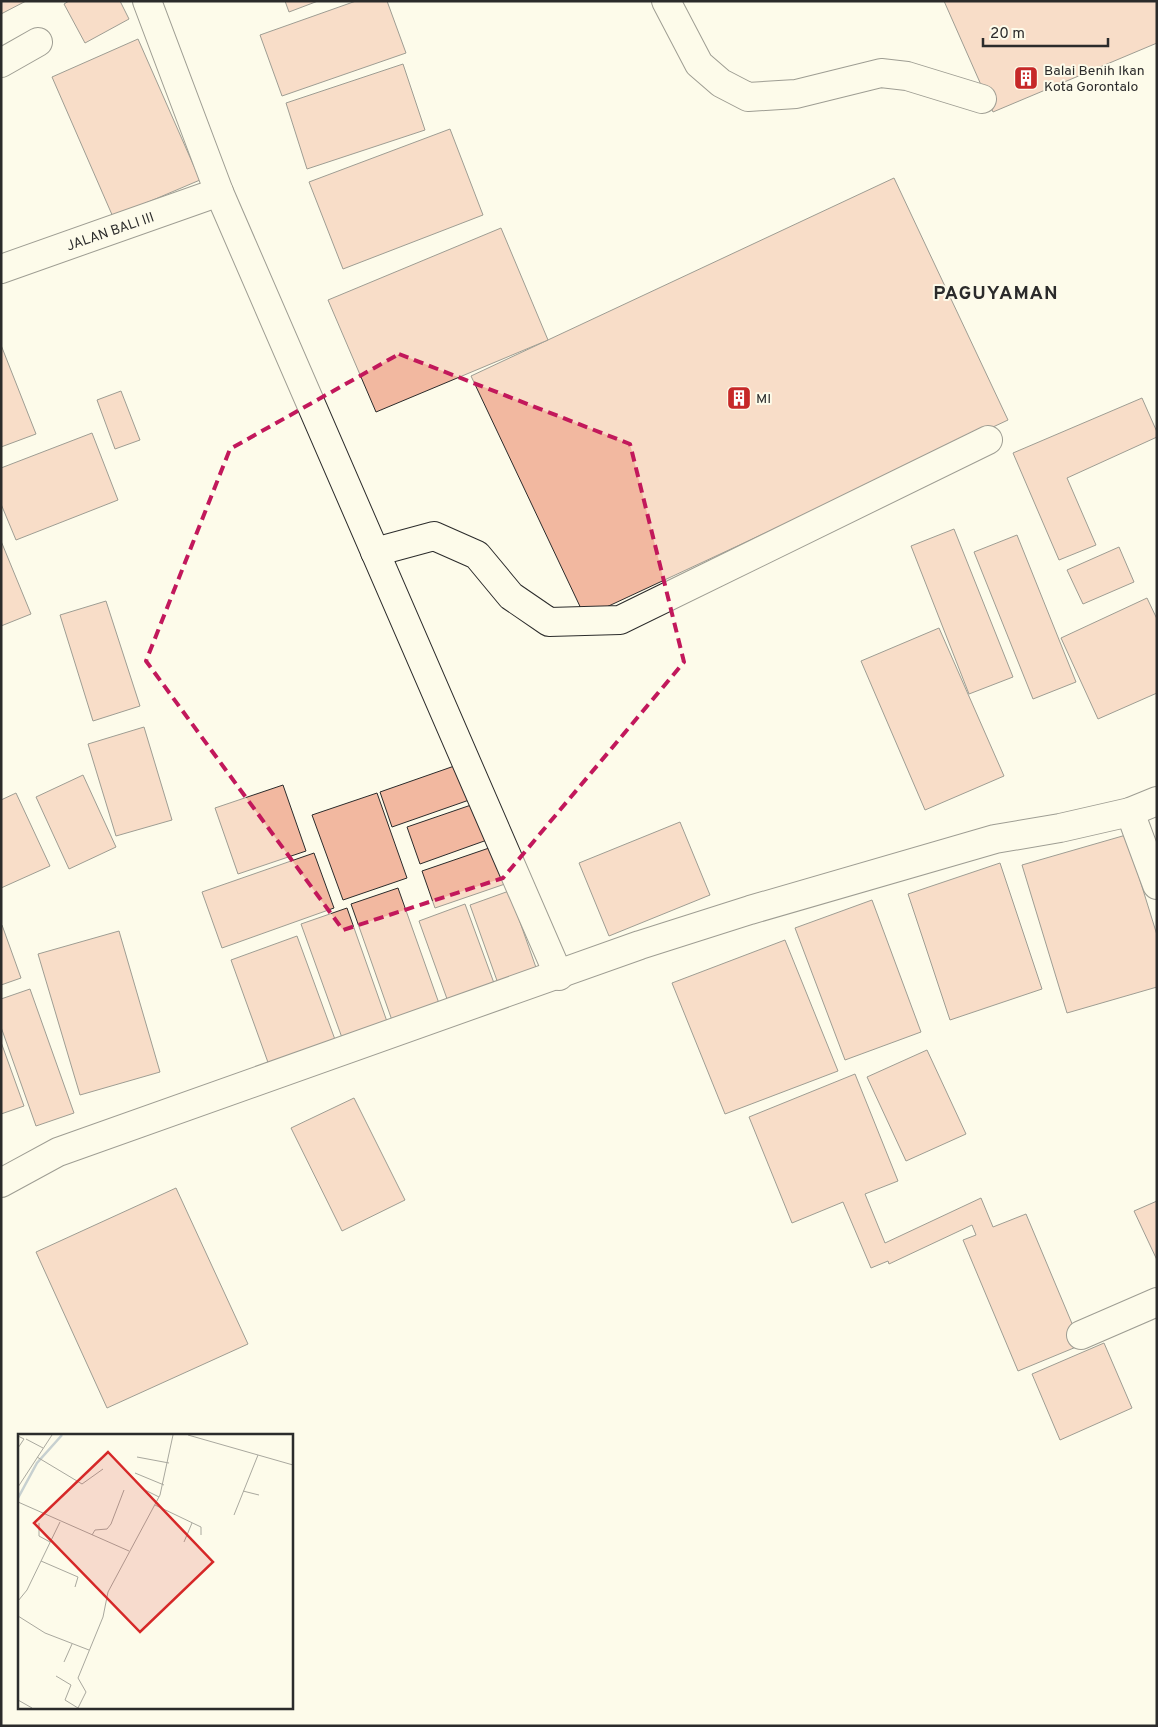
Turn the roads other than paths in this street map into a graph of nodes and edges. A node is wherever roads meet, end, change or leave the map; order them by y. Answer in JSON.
{"nodes":[{"id":1,"x":147,"y":1,"type":"edge"},
{"id":2,"x":666,"y":1,"type":"edge"},
{"id":3,"x":38,"y":42,"type":"dead end"},
{"id":4,"x":1,"y":63,"type":"edge"},
{"id":5,"x":982,"y":99,"type":"dead end"},
{"id":6,"x":220,"y":192,"type":"junction"},
{"id":7,"x":1,"y":269,"type":"edge"},
{"id":8,"x":988,"y":440,"type":"dead end"},
{"id":9,"x":375,"y":552,"type":"junction"},
{"id":10,"x":1157,"y":801,"type":"edge"},
{"id":11,"x":1130,"y":812,"type":"junction"},
{"id":12,"x":1157,"y":885,"type":"edge"},
{"id":13,"x":559,"y":976,"type":"junction"},
{"id":14,"x":1,"y":1183,"type":"edge"},
{"id":15,"x":1157,"y":1302,"type":"edge"},
{"id":16,"x":1081,"y":1336,"type":"dead end"}],
"edges":[{"from":1,"to":6,"type":"street"},
{"from":2,"to":5,"type":"street"},
{"from":3,"to":4,"type":"street"},
{"from":6,"to":7,"type":"street","name":"JALAN BALI III"},
{"from":6,"to":9,"type":"street"},
{"from":8,"to":9,"type":"street"},
{"from":9,"to":13,"type":"street"},
{"from":10,"to":11,"type":"street"},
{"from":11,"to":12,"type":"street"},
{"from":11,"to":13,"type":"street"},
{"from":13,"to":14,"type":"street"},
{"from":15,"to":16,"type":"street"}]}
